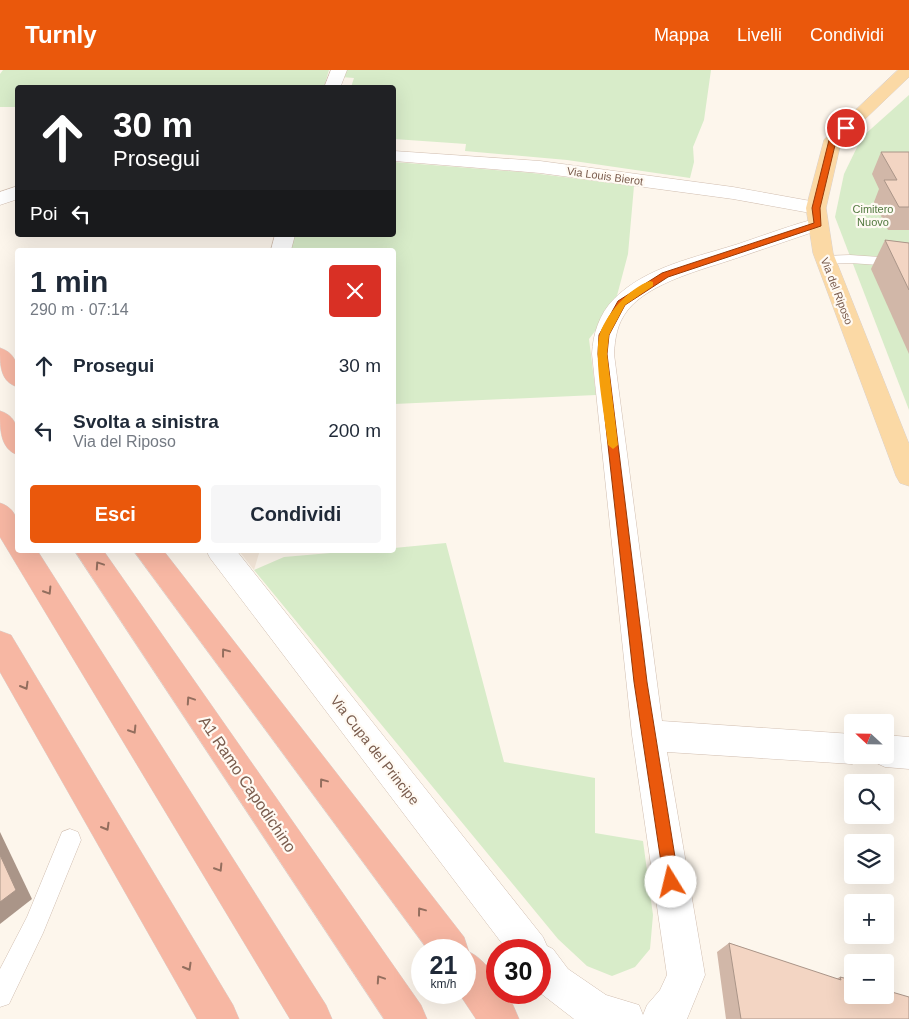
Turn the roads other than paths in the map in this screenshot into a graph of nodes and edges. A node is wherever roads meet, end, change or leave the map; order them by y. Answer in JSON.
{"nodes":[{"id":1,"x":339,"y":70,"type":"edge"},
{"id":2,"x":907,"y":70,"type":"edge"},
{"id":3,"x":333,"y":85,"type":"edge"},
{"id":4,"x":396,"y":156,"type":"edge"},
{"id":5,"x":15,"y":193,"type":"edge"},
{"id":6,"x":0,"y":199,"type":"edge"},
{"id":7,"x":817,"y":216,"type":"junction"},
{"id":8,"x":825,"y":260,"type":"junction"},
{"id":9,"x":909,"y":263,"type":"edge"},
{"id":10,"x":0,"y":356,"type":"edge"},
{"id":11,"x":15,"y":375,"type":"edge"},
{"id":12,"x":0,"y":420,"type":"edge"},
{"id":13,"x":15,"y":442,"type":"edge"},
{"id":14,"x":909,"y":476,"type":"edge"},
{"id":15,"x":0,"y":514,"type":"edge"},
{"id":16,"x":15,"y":537,"type":"edge"},
{"id":17,"x":24,"y":553,"type":"edge"},
{"id":18,"x":90,"y":553,"type":"edge"},
{"id":19,"x":149,"y":553,"type":"edge"},
{"id":20,"x":222,"y":553,"type":"edge"},
{"id":21,"x":0,"y":644,"type":"edge"},
{"id":22,"x":648,"y":735,"type":"junction"},
{"id":23,"x":844,"y":748,"type":"edge"},
{"id":24,"x":894,"y":752,"type":"edge"},
{"id":25,"x":909,"y":753,"type":"edge"},
{"id":26,"x":70,"y":840,"type":"dead end"},
{"id":27,"x":443,"y":939,"type":"edge"},
{"id":28,"x":521,"y":939,"type":"edge"},
{"id":29,"x":551,"y":977,"type":"edge"},
{"id":30,"x":476,"y":985,"type":"edge"},
{"id":31,"x":0,"y":995,"type":"edge"},
{"id":32,"x":219,"y":1019,"type":"edge"},
{"id":33,"x":312,"y":1019,"type":"edge"},
{"id":34,"x":407,"y":1019,"type":"edge"},
{"id":35,"x":499,"y":1019,"type":"edge"},
{"id":36,"x":625,"y":1019,"type":"edge"},
{"id":37,"x":661,"y":1019,"type":"edge"}],
"edges":[{"from":1,"to":3,"type":"street"},
{"from":2,"to":7,"type":"main road","name":"Via del Riposo"},
{"from":4,"to":7,"type":"street","name":"Via Louis Bierot"},
{"from":5,"to":6,"type":"street"},
{"from":7,"to":8,"type":"main road","name":"Via del Riposo"},
{"from":7,"to":22,"type":"street"},
{"from":8,"to":9,"type":"lane"},
{"from":8,"to":14,"type":"main road","name":"Via del Riposo"},
{"from":10,"to":11,"type":"highway"},
{"from":12,"to":13,"type":"highway"},
{"from":15,"to":16,"type":"highway"},
{"from":17,"to":33,"type":"highway","one_way":true},
{"from":34,"to":18,"type":"highway","name":"A1 Ramo Capodichino","one_way":true},
{"from":27,"to":19,"type":"highway","one_way":true},
{"from":20,"to":28,"type":"street","name":"Via Cupa del Principe"},
{"from":21,"to":32,"type":"highway","one_way":true},
{"from":22,"to":23,"type":"street"},
{"from":22,"to":37,"type":"street"},
{"from":24,"to":25,"type":"street"},
{"from":26,"to":31,"type":"lane"},
{"from":29,"to":36,"type":"street"},
{"from":30,"to":35,"type":"highway"}]}
